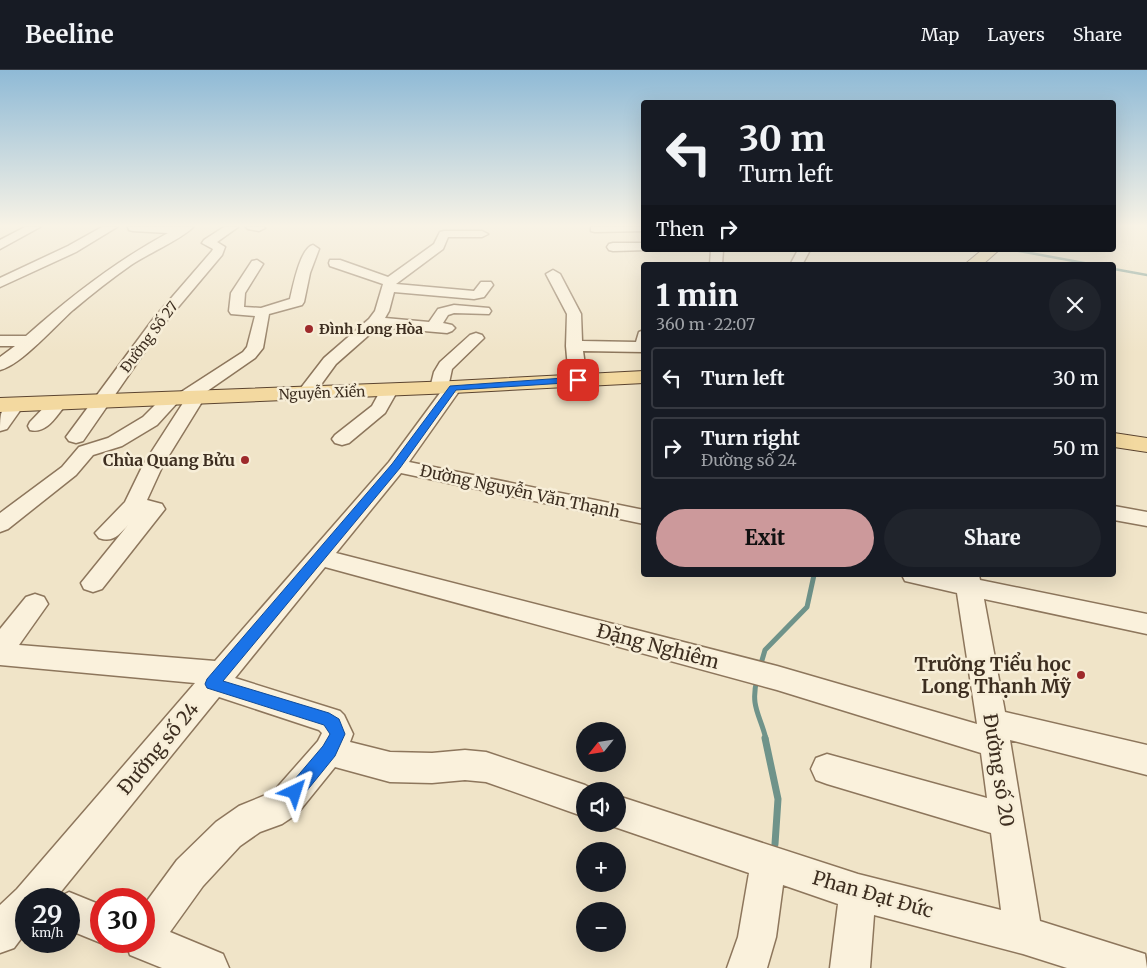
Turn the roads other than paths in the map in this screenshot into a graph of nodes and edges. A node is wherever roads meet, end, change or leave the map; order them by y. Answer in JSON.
{"nodes":[{"id":1,"x":30,"y":269,"type":"edge"},
{"id":2,"x":117,"y":269,"type":"edge"},
{"id":3,"x":204,"y":269,"type":"edge"},
{"id":4,"x":253,"y":269,"type":"edge"},
{"id":5,"x":305,"y":269,"type":"edge"},
{"id":6,"x":352,"y":269,"type":"edge"},
{"id":7,"x":409,"y":269,"type":"edge"},
{"id":8,"x":553,"y":274,"type":"dead end"},
{"id":9,"x":0,"y":283,"type":"edge"},
{"id":10,"x":390,"y":284,"type":"junction"},
{"id":11,"x":486,"y":285,"type":"dead end"},
{"id":12,"x":484,"y":311,"type":"dead end"},
{"id":13,"x":261,"y":312,"type":"junction"},
{"id":14,"x":376,"y":322,"type":"junction"},
{"id":15,"x":476,"y":338,"type":"dead end"},
{"id":16,"x":0,"y":341,"type":"edge"},
{"id":17,"x":30,"y":341,"type":"junction"},
{"id":18,"x":641,"y":343,"type":"edge"},
{"id":19,"x":574,"y":346,"type":"junction"},
{"id":20,"x":0,"y":365,"type":"edge"},
{"id":21,"x":641,"y":377,"type":"edge"},
{"id":22,"x":578,"y":380,"type":"junction"},
{"id":23,"x":446,"y":388,"type":"junction"},
{"id":24,"x":389,"y":390,"type":"junction"},
{"id":25,"x":306,"y":393,"type":"junction"},
{"id":26,"x":184,"y":398,"type":"junction"},
{"id":27,"x":103,"y":401,"type":"junction"},
{"id":28,"x":58,"y":403,"type":"junction"},
{"id":29,"x":7,"y":405,"type":"edge"},
{"id":30,"x":0,"y":425,"type":"edge"},
{"id":31,"x":37,"y":426,"type":"dead end"},
{"id":32,"x":76,"y":437,"type":"dead end"},
{"id":33,"x":342,"y":439,"type":"dead end"},
{"id":34,"x":1116,"y":440,"type":"edge"},
{"id":35,"x":1147,"y":445,"type":"edge"},
{"id":36,"x":396,"y":466,"type":"junction"},
{"id":37,"x":136,"y":504,"type":"junction"},
{"id":38,"x":1116,"y":513,"type":"edge"},
{"id":39,"x":641,"y":516,"type":"edge"},
{"id":40,"x":1147,"y":519,"type":"edge"},
{"id":41,"x":0,"y":524,"type":"edge"},
{"id":42,"x":107,"y":533,"type":"dead end"},
{"id":43,"x":320,"y":557,"type":"junction"},
{"id":44,"x":932,"y":577,"type":"edge"},
{"id":45,"x":968,"y":581,"type":"edge"},
{"id":46,"x":93,"y":583,"type":"dead end"},
{"id":47,"x":36,"y":604,"type":"dead end"},
{"id":48,"x":1147,"y":624,"type":"edge"},
{"id":49,"x":0,"y":649,"type":"edge"},
{"id":50,"x":0,"y":654,"type":"edge"},
{"id":51,"x":217,"y":678,"type":"junction"},
{"id":52,"x":993,"y":732,"type":"junction"},
{"id":53,"x":329,"y":751,"type":"junction"},
{"id":54,"x":1147,"y":760,"type":"edge"},
{"id":55,"x":827,"y":769,"type":"dead end"},
{"id":56,"x":576,"y":798,"type":"edge"},
{"id":57,"x":626,"y":815,"type":"edge"},
{"id":58,"x":1007,"y":821,"type":"junction"},
{"id":59,"x":766,"y":863,"type":"junction"},
{"id":60,"x":41,"y":888,"type":"edge"},
{"id":61,"x":858,"y":892,"type":"junction"},
{"id":62,"x":15,"y":918,"type":"edge"},
{"id":63,"x":155,"y":921,"type":"edge"},
{"id":64,"x":0,"y":934,"type":"edge"},
{"id":65,"x":1023,"y":935,"type":"junction"},
{"id":66,"x":155,"y":946,"type":"edge"},
{"id":67,"x":1125,"y":967,"type":"edge"},
{"id":68,"x":209,"y":968,"type":"edge"},
{"id":69,"x":748,"y":968,"type":"edge"},
{"id":70,"x":850,"y":968,"type":"edge"}],
"edges":[{"from":1,"to":9,"type":"street"},
{"from":2,"to":17,"type":"street"},
{"from":3,"to":27,"type":"street","name":"Đường Số 27"},
{"from":4,"to":13,"type":"street"},
{"from":5,"to":13,"type":"street"},
{"from":6,"to":10,"type":"street"},
{"from":7,"to":10,"type":"street"},
{"from":8,"to":19,"type":"street"},
{"from":10,"to":11,"type":"street"},
{"from":10,"to":14,"type":"street"},
{"from":12,"to":14,"type":"street"},
{"from":13,"to":26,"type":"street"},
{"from":14,"to":25,"type":"street"},
{"from":15,"to":23,"type":"street","name":"Đường số 24"},
{"from":16,"to":17,"type":"street"},
{"from":17,"to":20,"type":"street"},
{"from":18,"to":19,"type":"street"},
{"from":19,"to":22,"type":"street"},
{"from":21,"to":22,"type":"main road","name":"Nguyễn Xiển"},
{"from":22,"to":23,"type":"main road","name":"Nguyễn Xiển"},
{"from":23,"to":24,"type":"main road","name":"Nguyễn Xiển"},
{"from":23,"to":36,"type":"street","name":"Đường số 24"},
{"from":24,"to":25,"type":"main road","name":"Nguyễn Xiển"},
{"from":24,"to":33,"type":"street"},
{"from":25,"to":26,"type":"main road","name":"Nguyễn Xiển"},
{"from":26,"to":27,"type":"main road","name":"Nguyễn Xiển"},
{"from":26,"to":37,"type":"street"},
{"from":26,"to":41,"type":"street"},
{"from":27,"to":28,"type":"main road","name":"Nguyễn Xiển"},
{"from":27,"to":32,"type":"street","name":"Đường Số 27"},
{"from":28,"to":29,"type":"main road","name":"Nguyễn Xiển"},
{"from":28,"to":31,"type":"street"},
{"from":29,"to":30,"type":"street"},
{"from":34,"to":35,"type":"main road"},
{"from":36,"to":39,"type":"street","name":"Đường Nguyễn Văn Thạnh"},
{"from":36,"to":43,"type":"street","name":"Đường số 24"},
{"from":37,"to":42,"type":"street"},
{"from":37,"to":46,"type":"street"},
{"from":38,"to":40,"type":"street"},
{"from":43,"to":51,"type":"street","name":"Đường số 24"},
{"from":43,"to":52,"type":"street","name":"Đặng Nghiêm"},
{"from":44,"to":45,"type":"street"},
{"from":45,"to":48,"type":"street"},
{"from":45,"to":52,"type":"street","name":"Đường số 20"},
{"from":47,"to":49,"type":"street"},
{"from":50,"to":51,"type":"street"},
{"from":51,"to":53,"type":"street"},
{"from":51,"to":60,"type":"street","name":"Đường số 24"},
{"from":52,"to":54,"type":"street","name":"Đặng Nghiêm"},
{"from":52,"to":58,"type":"street","name":"Đường số 20"},
{"from":53,"to":56,"type":"street"},
{"from":53,"to":63,"type":"street"},
{"from":55,"to":58,"type":"street"},
{"from":57,"to":59,"type":"street","name":"Phan Đạt Đức"},
{"from":58,"to":65,"type":"street","name":"Đường số 20"},
{"from":59,"to":61,"type":"street","name":"Phan Đạt Đức"},
{"from":59,"to":69,"type":"street"},
{"from":61,"to":65,"type":"street","name":"Phan Đạt Đức"},
{"from":61,"to":70,"type":"street"},
{"from":62,"to":64,"type":"street","name":"Đường số 24"},
{"from":65,"to":67,"type":"street","name":"Phan Đạt Đức"},
{"from":66,"to":68,"type":"street"}]}
